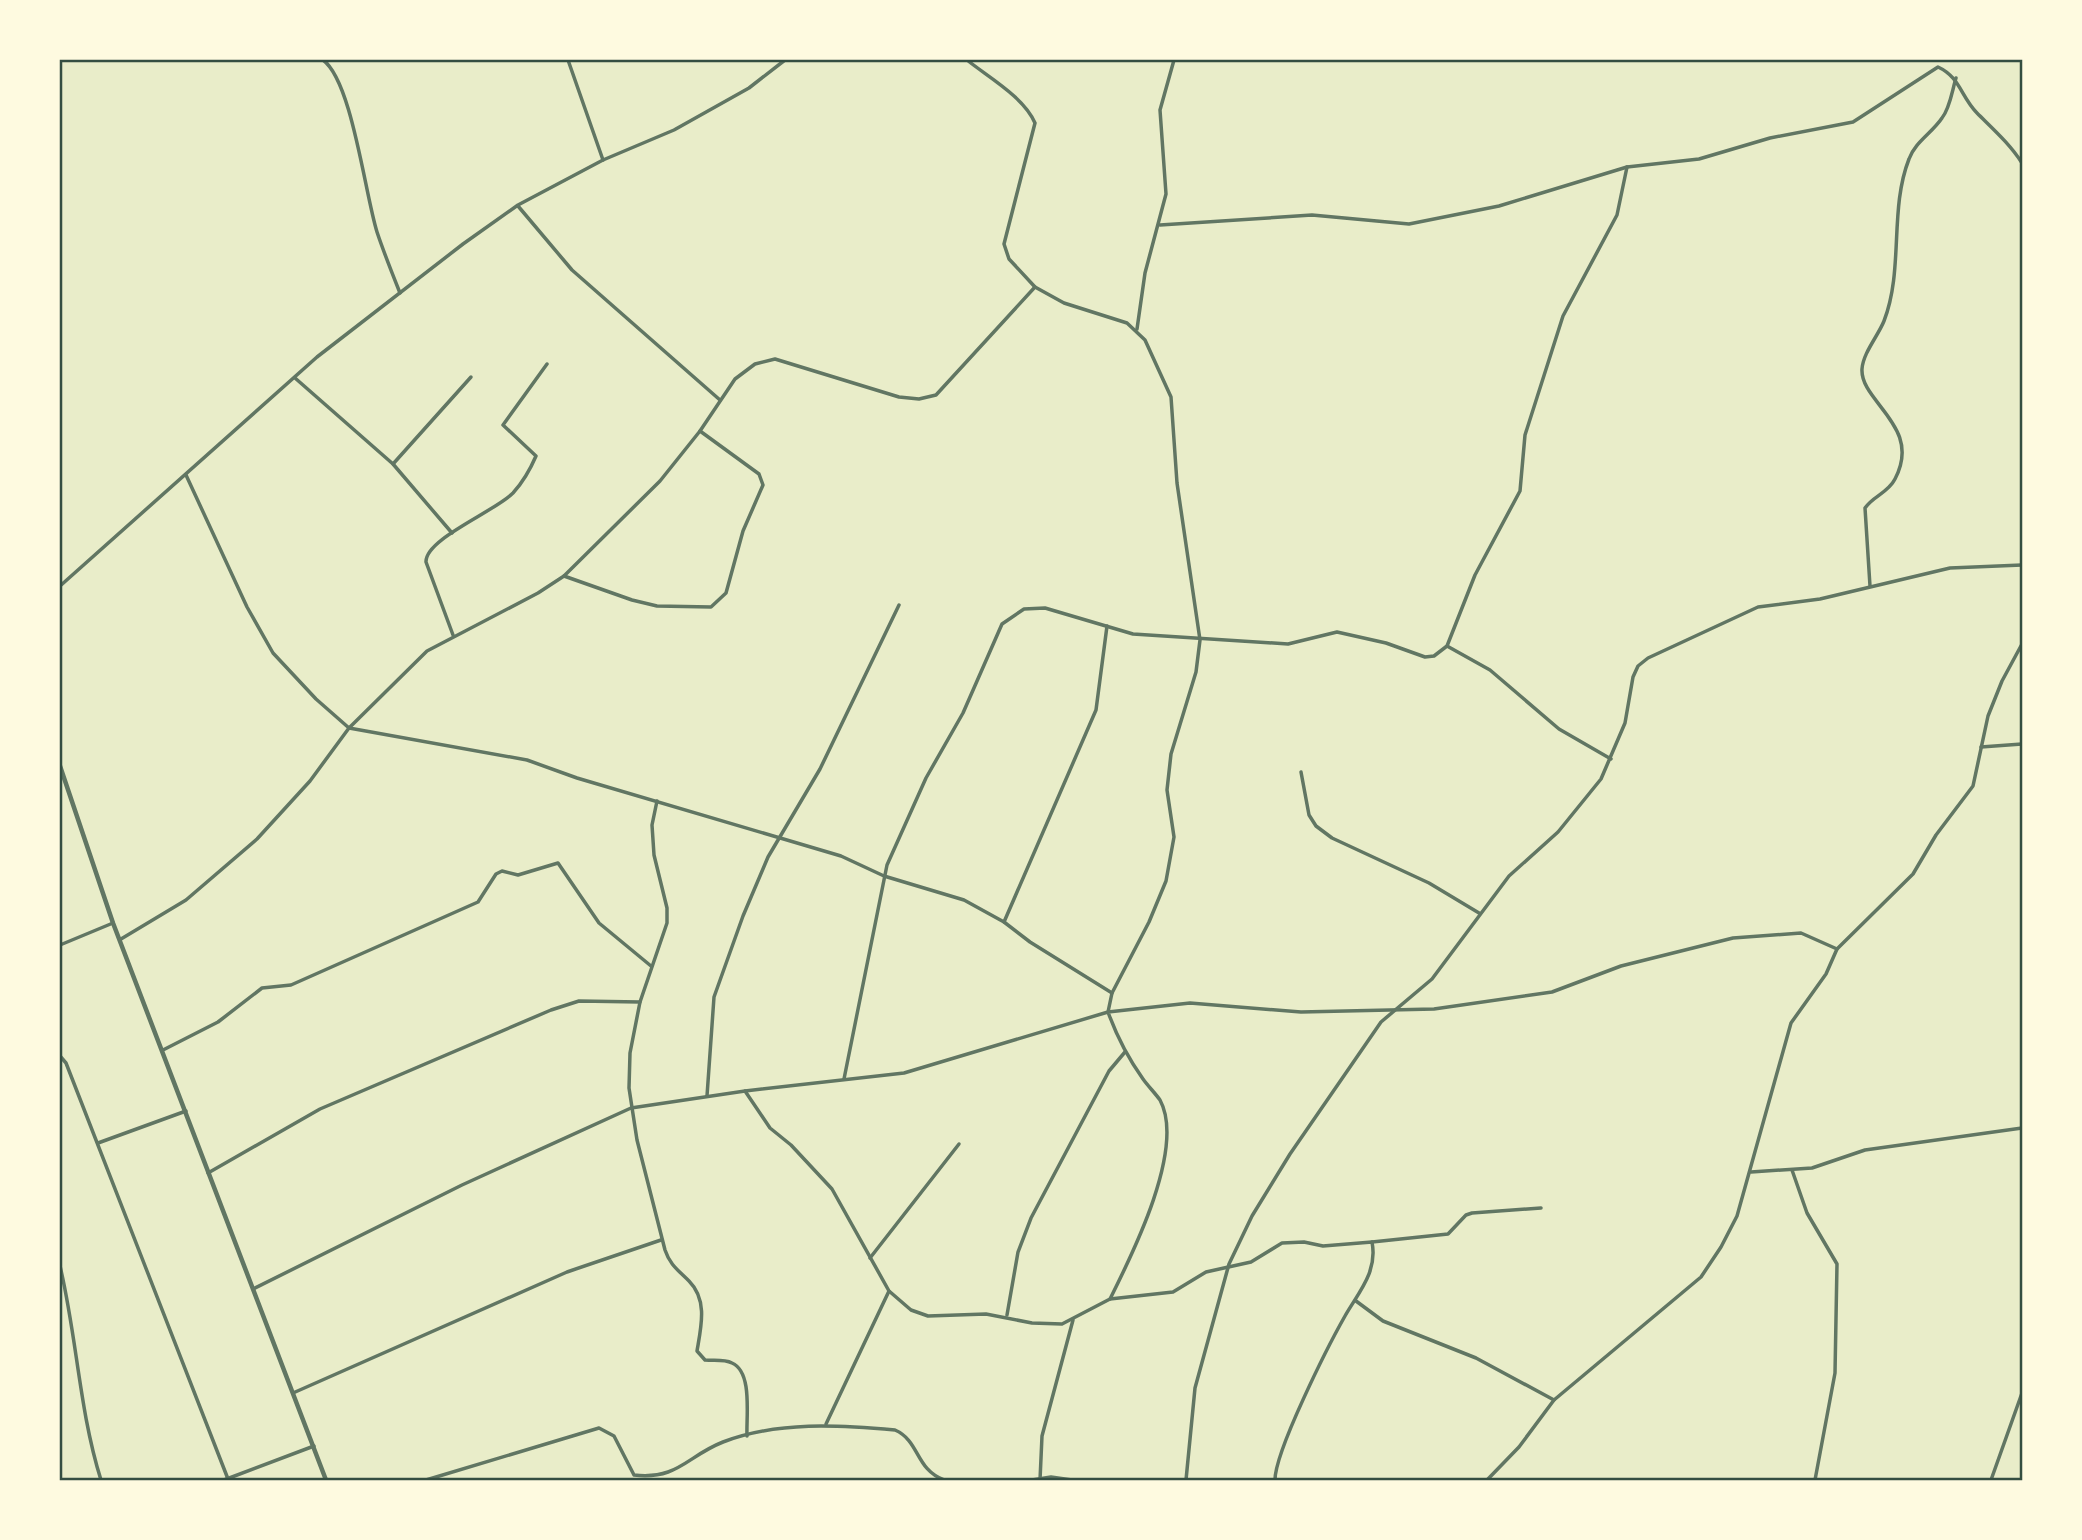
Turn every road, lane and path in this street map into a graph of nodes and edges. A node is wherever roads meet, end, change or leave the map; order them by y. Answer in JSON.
{"nodes":[{"id":1,"x":323,"y":60,"type":"edge"},
{"id":2,"x":568,"y":60,"type":"edge"},
{"id":3,"x":785,"y":60,"type":"edge"},
{"id":4,"x":967,"y":60,"type":"edge"},
{"id":5,"x":1174,"y":60,"type":"edge"},
{"id":6,"x":1956,"y":78,"type":"junction"},
{"id":7,"x":603,"y":160,"type":"junction"},
{"id":8,"x":2022,"y":163,"type":"edge"},
{"id":9,"x":1627,"y":167,"type":"junction"},
{"id":10,"x":518,"y":205,"type":"junction"},
{"id":11,"x":1160,"y":225,"type":"junction"},
{"id":12,"x":1035,"y":287,"type":"junction"},
{"id":13,"x":400,"y":293,"type":"junction"},
{"id":14,"x":1137,"y":329,"type":"junction"},
{"id":15,"x":547,"y":364,"type":"dead end"},
{"id":16,"x":471,"y":377,"type":"dead end"},
{"id":17,"x":295,"y":378,"type":"junction"},
{"id":18,"x":720,"y":400,"type":"junction"},
{"id":19,"x":700,"y":431,"type":"junction"},
{"id":20,"x":393,"y":464,"type":"junction"},
{"id":21,"x":186,"y":475,"type":"junction"},
{"id":22,"x":452,"y":533,"type":"junction"},
{"id":23,"x":2022,"y":565,"type":"edge"},
{"id":24,"x":564,"y":576,"type":"junction"},
{"id":25,"x":60,"y":586,"type":"edge"},
{"id":26,"x":1870,"y":586,"type":"junction"},
{"id":27,"x":899,"y":605,"type":"dead end"},
{"id":28,"x":1107,"y":626,"type":"junction"},
{"id":29,"x":453,"y":635,"type":"junction"},
{"id":30,"x":1200,"y":640,"type":"junction"},
{"id":31,"x":2022,"y":644,"type":"edge"},
{"id":32,"x":1447,"y":646,"type":"junction"},
{"id":33,"x":349,"y":728,"type":"junction"},
{"id":34,"x":2022,"y":744,"type":"edge"},
{"id":35,"x":1981,"y":747,"type":"junction"},
{"id":36,"x":1611,"y":759,"type":"junction"},
{"id":37,"x":60,"y":766,"type":"edge"},
{"id":38,"x":1301,"y":772,"type":"dead end"},
{"id":39,"x":657,"y":801,"type":"junction"},
{"id":40,"x":780,"y":837,"type":"junction"},
{"id":41,"x":884,"y":876,"type":"junction"},
{"id":42,"x":1479,"y":913,"type":"junction"},
{"id":43,"x":1004,"y":922,"type":"junction"},
{"id":44,"x":113,"y":923,"type":"junction"},
{"id":45,"x":121,"y":939,"type":"junction"},
{"id":46,"x":60,"y":945,"type":"edge"},
{"id":47,"x":1837,"y":949,"type":"junction"},
{"id":48,"x":651,"y":966,"type":"junction"},
{"id":49,"x":1112,"y":993,"type":"junction"},
{"id":50,"x":640,"y":1002,"type":"junction"},
{"id":51,"x":1108,"y":1012,"type":"junction"},
{"id":52,"x":1392,"y":1012,"type":"junction"},
{"id":53,"x":163,"y":1049,"type":"junction"},
{"id":54,"x":1125,"y":1052,"type":"junction"},
{"id":55,"x":60,"y":1056,"type":"edge"},
{"id":56,"x":844,"y":1079,"type":"junction"},
{"id":57,"x":745,"y":1091,"type":"junction"},
{"id":58,"x":707,"y":1096,"type":"junction"},
{"id":59,"x":631,"y":1108,"type":"junction"},
{"id":60,"x":186,"y":1111,"type":"junction"},
{"id":61,"x":2022,"y":1128,"type":"edge"},
{"id":62,"x":98,"y":1143,"type":"junction"},
{"id":63,"x":958,"y":1144,"type":"dead end"},
{"id":64,"x":1792,"y":1170,"type":"junction"},
{"id":65,"x":1751,"y":1172,"type":"junction"},
{"id":66,"x":208,"y":1173,"type":"junction"},
{"id":67,"x":1541,"y":1208,"type":"dead end"},
{"id":68,"x":661,"y":1240,"type":"junction"},
{"id":69,"x":1372,"y":1242,"type":"junction"},
{"id":70,"x":870,"y":1258,"type":"junction"},
{"id":71,"x":1229,"y":1264,"type":"junction"},
{"id":72,"x":60,"y":1266,"type":"edge"},
{"id":73,"x":252,"y":1289,"type":"junction"},
{"id":74,"x":889,"y":1291,"type":"junction"},
{"id":75,"x":1110,"y":1299,"type":"junction"},
{"id":76,"x":1356,"y":1301,"type":"junction"},
{"id":77,"x":1007,"y":1317,"type":"junction"},
{"id":78,"x":1073,"y":1320,"type":"junction"},
{"id":79,"x":2022,"y":1392,"type":"edge"},
{"id":80,"x":293,"y":1393,"type":"junction"},
{"id":81,"x":1554,"y":1400,"type":"junction"},
{"id":82,"x":826,"y":1424,"type":"junction"},
{"id":83,"x":747,"y":1436,"type":"junction"},
{"id":84,"x":314,"y":1446,"type":"junction"},
{"id":85,"x":1039,"y":1479,"type":"edge"},
{"id":86,"x":101,"y":1480,"type":"edge"},
{"id":87,"x":226,"y":1480,"type":"edge"},
{"id":88,"x":326,"y":1480,"type":"edge"},
{"id":89,"x":426,"y":1480,"type":"edge"},
{"id":90,"x":944,"y":1480,"type":"edge"},
{"id":91,"x":1032,"y":1480,"type":"edge"},
{"id":92,"x":1072,"y":1480,"type":"edge"},
{"id":93,"x":1186,"y":1480,"type":"edge"},
{"id":94,"x":1275,"y":1480,"type":"edge"},
{"id":95,"x":1487,"y":1480,"type":"edge"},
{"id":96,"x":1815,"y":1480,"type":"edge"},
{"id":97,"x":1991,"y":1480,"type":"edge"}],
"edges":[{"from":1,"to":13,"type":"street"},
{"from":2,"to":7,"type":"street"},
{"from":3,"to":7,"type":"street"},
{"from":4,"to":12,"type":"street"},
{"from":5,"to":11,"type":"street"},
{"from":6,"to":8,"type":"street"},
{"from":6,"to":9,"type":"street"},
{"from":6,"to":26,"type":"street"},
{"from":7,"to":10,"type":"street"},
{"from":9,"to":11,"type":"street"},
{"from":9,"to":32,"type":"street"},
{"from":10,"to":13,"type":"street"},
{"from":10,"to":18,"type":"street"},
{"from":11,"to":14,"type":"street"},
{"from":12,"to":14,"type":"street"},
{"from":12,"to":18,"type":"street"},
{"from":13,"to":17,"type":"street"},
{"from":14,"to":30,"type":"street"},
{"from":15,"to":22,"type":"street"},
{"from":16,"to":20,"type":"street"},
{"from":17,"to":20,"type":"street"},
{"from":17,"to":21,"type":"street"},
{"from":18,"to":19,"type":"street"},
{"from":19,"to":24,"type":"street"},
{"from":19,"to":24,"type":"street"},
{"from":20,"to":22,"type":"street"},
{"from":21,"to":25,"type":"street"},
{"from":21,"to":33,"type":"street"},
{"from":22,"to":29,"type":"street"},
{"from":23,"to":26,"type":"street"},
{"from":24,"to":29,"type":"street"},
{"from":26,"to":36,"type":"street"},
{"from":27,"to":40,"type":"street"},
{"from":28,"to":30,"type":"street"},
{"from":28,"to":41,"type":"street"},
{"from":28,"to":43,"type":"street"},
{"from":29,"to":33,"type":"street"},
{"from":30,"to":32,"type":"street"},
{"from":30,"to":49,"type":"street"},
{"from":31,"to":35,"type":"street"},
{"from":32,"to":36,"type":"street"},
{"from":33,"to":39,"type":"street"},
{"from":33,"to":45,"type":"street"},
{"from":34,"to":35,"type":"street"},
{"from":35,"to":47,"type":"street"},
{"from":36,"to":42,"type":"street"},
{"from":37,"to":44,"type":"street"},
{"from":38,"to":42,"type":"street"},
{"from":39,"to":40,"type":"street"},
{"from":39,"to":48,"type":"street"},
{"from":40,"to":41,"type":"street"},
{"from":40,"to":58,"type":"street"},
{"from":41,"to":43,"type":"street"},
{"from":41,"to":56,"type":"street"},
{"from":42,"to":52,"type":"street"},
{"from":43,"to":49,"type":"street"},
{"from":44,"to":45,"type":"street"},
{"from":44,"to":46,"type":"street"},
{"from":45,"to":53,"type":"street"},
{"from":47,"to":52,"type":"street"},
{"from":47,"to":65,"type":"street"},
{"from":48,"to":50,"type":"street"},
{"from":48,"to":53,"type":"street"},
{"from":49,"to":51,"type":"street"},
{"from":50,"to":59,"type":"street"},
{"from":50,"to":66,"type":"street"},
{"from":51,"to":52,"type":"street"},
{"from":51,"to":54,"type":"street"},
{"from":51,"to":56,"type":"street"},
{"from":52,"to":71,"type":"street"},
{"from":53,"to":60,"type":"street"},
{"from":54,"to":75,"type":"street"},
{"from":54,"to":77,"type":"street"},
{"from":55,"to":62,"type":"street"},
{"from":56,"to":57,"type":"street"},
{"from":57,"to":58,"type":"street"},
{"from":57,"to":70,"type":"street"},
{"from":58,"to":59,"type":"street"},
{"from":59,"to":68,"type":"street"},
{"from":59,"to":73,"type":"street"},
{"from":60,"to":62,"type":"street"},
{"from":60,"to":66,"type":"street"},
{"from":61,"to":64,"type":"street"},
{"from":62,"to":87,"type":"street"},
{"from":63,"to":70,"type":"street"},
{"from":64,"to":65,"type":"street"},
{"from":64,"to":96,"type":"street"},
{"from":65,"to":81,"type":"street"},
{"from":66,"to":73,"type":"street"},
{"from":67,"to":69,"type":"street"},
{"from":68,"to":80,"type":"street"},
{"from":68,"to":83,"type":"street"},
{"from":69,"to":71,"type":"street"},
{"from":69,"to":76,"type":"street"},
{"from":70,"to":74,"type":"street"},
{"from":71,"to":75,"type":"street"},
{"from":71,"to":93,"type":"street"},
{"from":72,"to":86,"type":"street"},
{"from":73,"to":80,"type":"street"},
{"from":74,"to":77,"type":"street"},
{"from":74,"to":82,"type":"street"},
{"from":75,"to":78,"type":"street"},
{"from":76,"to":81,"type":"street"},
{"from":76,"to":94,"type":"street"},
{"from":77,"to":78,"type":"street"},
{"from":78,"to":85,"type":"street"},
{"from":79,"to":97,"type":"street"},
{"from":80,"to":84,"type":"street"},
{"from":81,"to":95,"type":"street"},
{"from":82,"to":83,"type":"street"},
{"from":82,"to":90,"type":"street"},
{"from":83,"to":89,"type":"street"},
{"from":84,"to":87,"type":"street"},
{"from":84,"to":88,"type":"street"},
{"from":85,"to":91,"type":"street"},
{"from":85,"to":92,"type":"street"}]}
